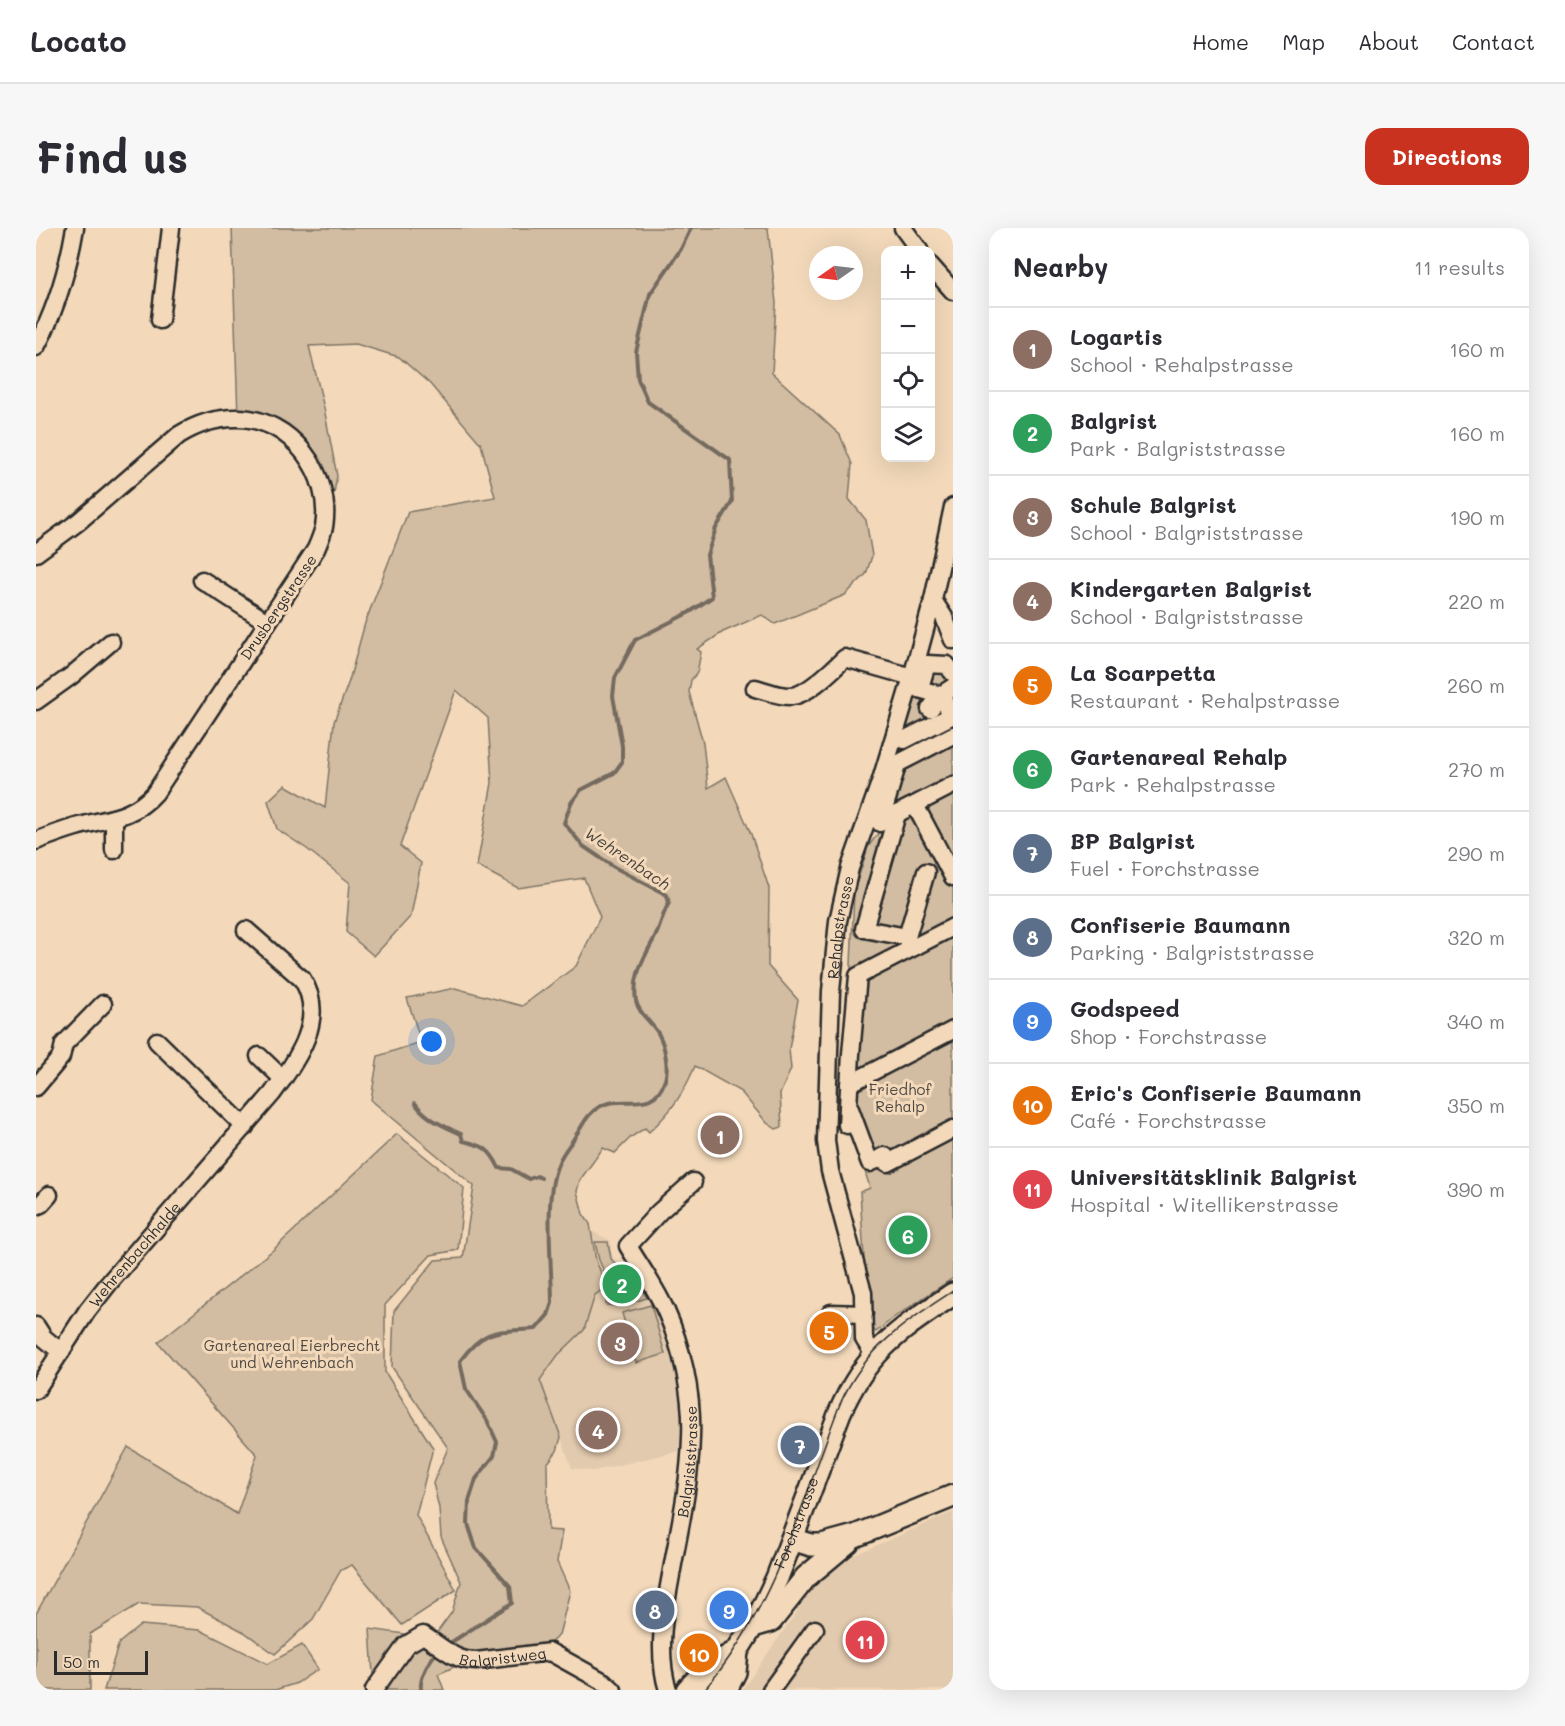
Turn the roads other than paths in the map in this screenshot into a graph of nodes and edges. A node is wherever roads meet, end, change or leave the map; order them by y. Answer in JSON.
{"nodes":[{"id":1,"x":75,"y":228,"type":"edge"},
{"id":2,"x":171,"y":228,"type":"edge"},
{"id":3,"x":903,"y":228,"type":"edge"},
{"id":4,"x":916,"y":246,"type":"edge"},
{"id":5,"x":935,"y":271,"type":"edge"},
{"id":6,"x":948,"y":285,"type":"edge"},
{"id":7,"x":160,"y":320,"type":"dead end"},
{"id":8,"x":36,"y":347,"type":"edge"},
{"id":9,"x":953,"y":507,"type":"edge"},
{"id":10,"x":36,"y":553,"type":"edge"},
{"id":11,"x":202,"y":580,"type":"dead end"},
{"id":12,"x":933,"y":600,"type":"junction"},
{"id":13,"x":267,"y":622,"type":"junction"},
{"id":14,"x":953,"y":640,"type":"edge"},
{"id":15,"x":111,"y":642,"type":"dead end"},
{"id":16,"x":953,"y":673,"type":"edge"},
{"id":17,"x":755,"y":687,"type":"dead end"},
{"id":18,"x":947,"y":691,"type":"edge"},
{"id":19,"x":36,"y":701,"type":"edge"},
{"id":20,"x":931,"y":705,"type":"edge"},
{"id":21,"x":904,"y":740,"type":"junction"},
{"id":22,"x":951,"y":741,"type":"edge"},
{"id":23,"x":897,"y":764,"type":"junction"},
{"id":24,"x":953,"y":785,"type":"edge"},
{"id":25,"x":915,"y":805,"type":"junction"},
{"id":26,"x":897,"y":814,"type":"junction"},
{"id":27,"x":114,"y":818,"type":"junction"},
{"id":28,"x":880,"y":823,"type":"junction"},
{"id":29,"x":863,"y":832,"type":"junction"},
{"id":30,"x":36,"y":841,"type":"edge"},
{"id":31,"x":114,"y":850,"type":"dead end"},
{"id":32,"x":926,"y":872,"type":"dead end"},
{"id":33,"x":953,"y":878,"type":"edge"},
{"id":34,"x":953,"y":927,"type":"edge"},
{"id":35,"x":246,"y":930,"type":"dead end"},
{"id":36,"x":910,"y":943,"type":"junction"},
{"id":37,"x":103,"y":1004,"type":"dead end"},
{"id":38,"x":953,"y":1030,"type":"edge"},
{"id":39,"x":157,"y":1041,"type":"dead end"},
{"id":40,"x":259,"y":1056,"type":"dead end"},
{"id":41,"x":283,"y":1079,"type":"junction"},
{"id":42,"x":849,"y":1084,"type":"junction"},
{"id":43,"x":36,"y":1087,"type":"edge"},
{"id":44,"x":848,"y":1104,"type":"junction"},
{"id":45,"x":848,"y":1125,"type":"dead end"},
{"id":46,"x":245,"y":1127,"type":"junction"},
{"id":47,"x":953,"y":1129,"type":"edge"},
{"id":48,"x":693,"y":1182,"type":"dead end"},
{"id":49,"x":953,"y":1294,"type":"edge"},
{"id":50,"x":831,"y":1313,"type":"dead end"},
{"id":51,"x":864,"y":1314,"type":"junction"},
{"id":52,"x":36,"y":1326,"type":"edge"},
{"id":53,"x":61,"y":1352,"type":"junction"},
{"id":54,"x":874,"y":1355,"type":"junction"},
{"id":55,"x":36,"y":1390,"type":"edge"},
{"id":56,"x":953,"y":1496,"type":"edge"},
{"id":57,"x":855,"y":1536,"type":"junction"},
{"id":58,"x":790,"y":1546,"type":"junction"},
{"id":59,"x":821,"y":1564,"type":"junction"},
{"id":60,"x":753,"y":1626,"type":"junction"},
{"id":61,"x":814,"y":1629,"type":"dead end"},
{"id":62,"x":737,"y":1651,"type":"junction"},
{"id":63,"x":374,"y":1690,"type":"edge"},
{"id":64,"x":613,"y":1690,"type":"edge"},
{"id":65,"x":668,"y":1690,"type":"edge"},
{"id":66,"x":687,"y":1690,"type":"edge"},
{"id":67,"x":707,"y":1690,"type":"edge"},
{"id":68,"x":726,"y":1690,"type":"edge"},
{"id":69,"x":771,"y":1690,"type":"edge"}],
"edges":[{"from":1,"to":8,"type":"street"},
{"from":2,"to":7,"type":"street"},
{"from":3,"to":4,"type":"street"},
{"from":5,"to":6,"type":"street"},
{"from":9,"to":12,"type":"street","name":"Rehalpstrasse"},
{"from":10,"to":13,"type":"street","name":"Drusbergstrasse"},
{"from":11,"to":13,"type":"street"},
{"from":12,"to":14,"type":"street"},
{"from":12,"to":20,"type":"street","name":"Rehalpstrasse"},
{"from":13,"to":27,"type":"street","name":"Drusbergstrasse"},
{"from":15,"to":19,"type":"street"},
{"from":16,"to":20,"type":"street"},
{"from":17,"to":20,"type":"street"},
{"from":18,"to":20,"type":"street"},
{"from":20,"to":21,"type":"street"},
{"from":20,"to":21,"type":"street"},
{"from":20,"to":29,"type":"street","name":"Rehalpstrasse"},
{"from":21,"to":23,"type":"street"},
{"from":22,"to":23,"type":"street"},
{"from":23,"to":28,"type":"street"},
{"from":24,"to":25,"type":"street"},
{"from":25,"to":26,"type":"street"},
{"from":25,"to":33,"type":"street"},
{"from":26,"to":28,"type":"street"},
{"from":26,"to":36,"type":"street"},
{"from":27,"to":30,"type":"street","name":"Drusbergstrasse"},
{"from":27,"to":31,"type":"street"},
{"from":28,"to":29,"type":"street"},
{"from":29,"to":51,"type":"street","name":"Rehalpstrasse"},
{"from":32,"to":36,"type":"street"},
{"from":34,"to":36,"type":"street"},
{"from":35,"to":41,"type":"street","name":"Wehrenbachhalde"},
{"from":36,"to":42,"type":"street"},
{"from":37,"to":43,"type":"street"},
{"from":38,"to":42,"type":"street"},
{"from":39,"to":46,"type":"street"},
{"from":40,"to":41,"type":"street"},
{"from":41,"to":46,"type":"street","name":"Wehrenbachhalde"},
{"from":42,"to":44,"type":"street"},
{"from":44,"to":45,"type":"street"},
{"from":44,"to":47,"type":"street"},
{"from":46,"to":53,"type":"street","name":"Wehrenbachhalde"},
{"from":48,"to":65,"type":"street","name":"Balgriststrasse"},
{"from":49,"to":54,"type":"main road","name":"Forchstrasse"},
{"from":50,"to":51,"type":"street"},
{"from":51,"to":54,"type":"street","name":"Rehalpstrasse"},
{"from":52,"to":53,"type":"street"},
{"from":53,"to":55,"type":"street","name":"Wehrenbachhalde"},
{"from":54,"to":58,"type":"main road","name":"Forchstrasse"},
{"from":56,"to":57,"type":"main road"},
{"from":57,"to":58,"type":"main road"},
{"from":57,"to":59,"type":"main road"},
{"from":58,"to":59,"type":"main road"},
{"from":58,"to":60,"type":"main road","name":"Forchstrasse"},
{"from":59,"to":60,"type":"main road"},
{"from":60,"to":62,"type":"main road","name":"Forchstrasse"},
{"from":61,"to":69,"type":"street"},
{"from":62,"to":66,"type":"main road","name":"Forchstrasse"},
{"from":62,"to":67,"type":"street","name":"Forchstrasse"},
{"from":62,"to":68,"type":"main road","name":"Forchstrasse"},
{"from":63,"to":64,"type":"street","name":"Balgristweg"}]}
